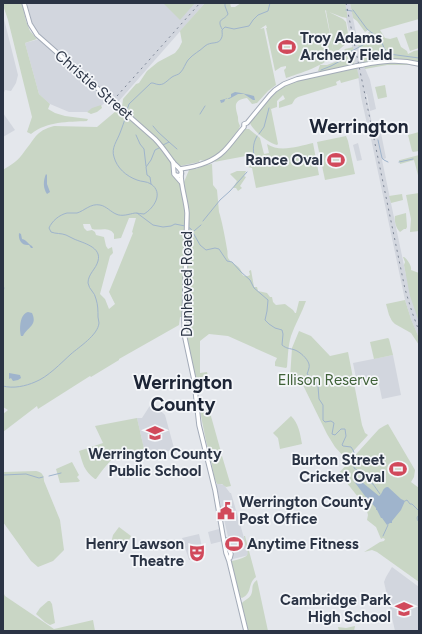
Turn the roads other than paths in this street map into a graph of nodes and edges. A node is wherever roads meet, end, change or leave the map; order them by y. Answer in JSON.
{"nodes":[{"id":1,"x":24,"y":3,"type":"edge"},
{"id":2,"x":419,"y":64,"type":"edge"},
{"id":3,"x":173,"y":162,"type":"junction"},
{"id":4,"x":180,"y":171,"type":"junction"},
{"id":5,"x":175,"y":174,"type":"junction"},
{"id":6,"x":182,"y":182,"type":"junction"},
{"id":7,"x":218,"y":507,"type":"junction"},
{"id":8,"x":230,"y":559,"type":"junction"},
{"id":9,"x":246,"y":631,"type":"edge"}],
"edges":[{"from":1,"to":3,"type":"main road","name":"Christie Street"},
{"from":2,"to":4,"type":"main road","bridge":true},
{"from":3,"to":4,"type":"main road","name":"Christie Street"},
{"from":3,"to":5,"type":"main road","name":"Christie Street"},
{"from":4,"to":5,"type":"main road"},
{"from":4,"to":5,"type":"main road"},
{"from":4,"to":6,"type":"main road","name":"Dunheved Road"},
{"from":5,"to":6,"type":"main road"},
{"from":6,"to":7,"type":"main road","name":"Dunheved Road"},
{"from":7,"to":8,"type":"main road","name":"Dunheved Road"},
{"from":7,"to":8,"type":"main road","name":"Dunheved Road"},
{"from":8,"to":9,"type":"main road","name":"Dunheved Road"}]}
